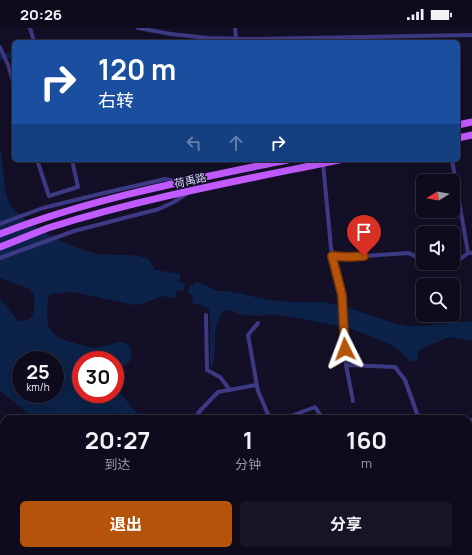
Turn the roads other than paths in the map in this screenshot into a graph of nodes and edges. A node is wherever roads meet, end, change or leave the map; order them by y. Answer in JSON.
{"nodes":[{"id":1,"x":30,"y":28,"type":"edge"},
{"id":2,"x":138,"y":28,"type":"edge"},
{"id":3,"x":235,"y":28,"type":"edge"},
{"id":4,"x":472,"y":35,"type":"edge"},
{"id":5,"x":33,"y":38,"type":"dead end"},
{"id":6,"x":236,"y":38,"type":"junction"},
{"id":7,"x":249,"y":40,"type":"edge"},
{"id":8,"x":0,"y":47,"type":"edge"},
{"id":9,"x":12,"y":78,"type":"edge"},
{"id":10,"x":472,"y":122,"type":"edge"},
{"id":11,"x":460,"y":125,"type":"edge"},
{"id":12,"x":472,"y":135,"type":"edge"},
{"id":13,"x":460,"y":138,"type":"edge"},
{"id":14,"x":39,"y":162,"type":"edge"},
{"id":15,"x":72,"y":162,"type":"edge"},
{"id":16,"x":267,"y":162,"type":"edge"},
{"id":17,"x":328,"y":162,"type":"edge"},
{"id":18,"x":452,"y":162,"type":"edge"},
{"id":19,"x":323,"y":163,"type":"junction"},
{"id":20,"x":184,"y":181,"type":"junction"},
{"id":21,"x":191,"y":191,"type":"junction"},
{"id":22,"x":0,"y":224,"type":"edge"},
{"id":23,"x":0,"y":234,"type":"edge"},
{"id":24,"x":0,"y":247,"type":"edge"},
{"id":25,"x":470,"y":253,"type":"edge"},
{"id":26,"x":332,"y":256,"type":"junction"},
{"id":27,"x":416,"y":257,"type":"edge"},
{"id":28,"x":0,"y":258,"type":"edge"},
{"id":29,"x":460,"y":260,"type":"edge"},
{"id":30,"x":206,"y":315,"type":"dead end"},
{"id":31,"x":258,"y":323,"type":"dead end"},
{"id":32,"x":346,"y":365,"type":"junction"},
{"id":33,"x":256,"y":385,"type":"junction"},
{"id":34,"x":230,"y":390,"type":"junction"},
{"id":35,"x":353,"y":401,"type":"dead end"},
{"id":36,"x":199,"y":415,"type":"edge"},
{"id":37,"x":268,"y":415,"type":"edge"},
{"id":38,"x":293,"y":415,"type":"edge"},
{"id":39,"x":320,"y":415,"type":"edge"},
{"id":40,"x":418,"y":415,"type":"edge"}],
"edges":[{"from":1,"to":5,"type":"street"},
{"from":2,"to":6,"type":"street"},
{"from":3,"to":6,"type":"street"},
{"from":4,"to":7,"type":"street"},
{"from":6,"to":7,"type":"street"},
{"from":8,"to":9,"type":"street"},
{"from":10,"to":11,"type":"main road"},
{"from":12,"to":13,"type":"main road"},
{"from":14,"to":15,"type":"street"},
{"from":16,"to":20,"type":"main road","name":"荷禹路"},
{"from":17,"to":19,"type":"main road","name":"荷禹路"},
{"from":18,"to":25,"type":"street"},
{"from":19,"to":21,"type":"main road","name":"荷禹路"},
{"from":19,"to":26,"type":"street"},
{"from":20,"to":22,"type":"street"},
{"from":20,"to":23,"type":"main road","name":"荷禹路"},
{"from":21,"to":24,"type":"main road","name":"荷禹路"},
{"from":21,"to":28,"type":"street"},
{"from":25,"to":29,"type":"street"},
{"from":26,"to":27,"type":"street"},
{"from":26,"to":32,"type":"street"},
{"from":30,"to":34,"type":"street"},
{"from":31,"to":33,"type":"street"},
{"from":32,"to":35,"type":"street"},
{"from":32,"to":40,"type":"street"},
{"from":33,"to":34,"type":"street"},
{"from":33,"to":37,"type":"street"},
{"from":34,"to":36,"type":"street"},
{"from":38,"to":39,"type":"street"}]}
